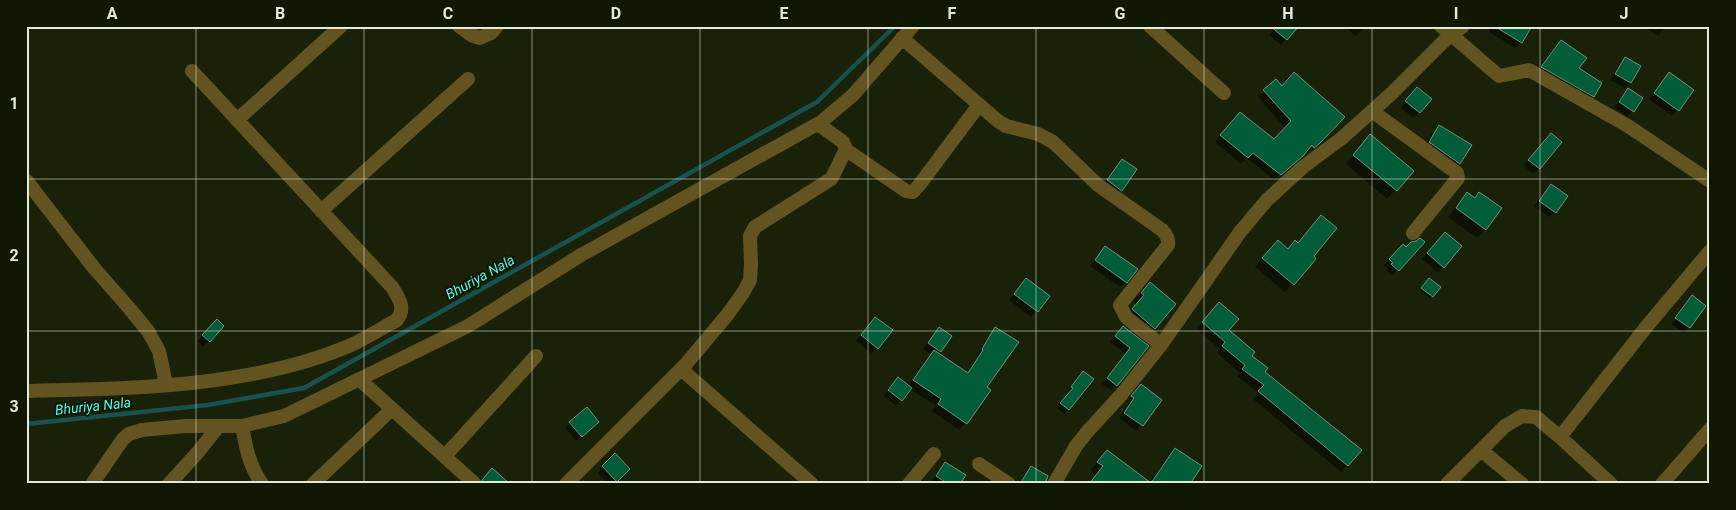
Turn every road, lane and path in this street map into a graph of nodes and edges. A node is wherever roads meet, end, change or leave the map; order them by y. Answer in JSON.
{"nodes":[{"id":1,"x":342,"y":26,"type":"edge"},
{"id":2,"x":459,"y":26,"type":"edge"},
{"id":3,"x":497,"y":26,"type":"edge"},
{"id":4,"x":913,"y":26,"type":"edge"},
{"id":5,"x":1150,"y":26,"type":"edge"},
{"id":6,"x":1463,"y":26,"type":"edge"},
{"id":7,"x":1446,"y":31,"type":"edge"},
{"id":8,"x":902,"y":38,"type":"junction"},
{"id":9,"x":192,"y":70,"type":"dead end"},
{"id":10,"x":468,"y":79,"type":"dead end"},
{"id":11,"x":1224,"y":93,"type":"dead end"},
{"id":12,"x":979,"y":105,"type":"junction"},
{"id":13,"x":1372,"y":111,"type":"junction"},
{"id":14,"x":237,"y":120,"type":"junction"},
{"id":15,"x":818,"y":124,"type":"junction"},
{"id":16,"x":845,"y":149,"type":"junction"},
{"id":17,"x":26,"y":180,"type":"edge"},
{"id":18,"x":1710,"y":181,"type":"edge"},
{"id":19,"x":321,"y":211,"type":"junction"},
{"id":20,"x":1413,"y":233,"type":"dead end"},
{"id":21,"x":1710,"y":251,"type":"edge"},
{"id":22,"x":1161,"y":345,"type":"junction"},
{"id":23,"x":536,"y":356,"type":"dead end"},
{"id":24,"x":681,"y":369,"type":"junction"},
{"id":25,"x":359,"y":379,"type":"junction"},
{"id":26,"x":166,"y":384,"type":"junction"},
{"id":27,"x":26,"y":391,"type":"edge"},
{"id":28,"x":392,"y":409,"type":"junction"},
{"id":29,"x":218,"y":426,"type":"junction"},
{"id":30,"x":242,"y":426,"type":"junction"},
{"id":31,"x":1710,"y":429,"type":"edge"},
{"id":32,"x":1560,"y":437,"type":"junction"},
{"id":33,"x":1481,"y":450,"type":"junction"},
{"id":34,"x":934,"y":454,"type":"dead end"},
{"id":35,"x":445,"y":456,"type":"junction"},
{"id":36,"x":979,"y":464,"type":"dead end"},
{"id":37,"x":1058,"y":482,"type":"edge"},
{"id":38,"x":92,"y":484,"type":"edge"},
{"id":39,"x":169,"y":484,"type":"edge"},
{"id":40,"x":262,"y":484,"type":"edge"},
{"id":41,"x":314,"y":484,"type":"edge"},
{"id":42,"x":475,"y":484,"type":"edge"},
{"id":43,"x":566,"y":484,"type":"edge"},
{"id":44,"x":812,"y":484,"type":"edge"},
{"id":45,"x":909,"y":484,"type":"edge"},
{"id":46,"x":1009,"y":484,"type":"edge"},
{"id":47,"x":1447,"y":484,"type":"edge"},
{"id":48,"x":1522,"y":484,"type":"edge"},
{"id":49,"x":1611,"y":484,"type":"edge"},
{"id":50,"x":1662,"y":484,"type":"edge"}],
"edges":[{"from":1,"to":14,"type":"street"},
{"from":2,"to":3,"type":"street"},
{"from":4,"to":8,"type":"street"},
{"from":5,"to":11,"type":"street"},
{"from":6,"to":7,"type":"street"},
{"from":7,"to":13,"type":"street"},
{"from":7,"to":18,"type":"street"},
{"from":8,"to":12,"type":"street"},
{"from":8,"to":15,"type":"street"},
{"from":9,"to":14,"type":"street"},
{"from":10,"to":19,"type":"street"},
{"from":12,"to":16,"type":"street"},
{"from":12,"to":22,"type":"street"},
{"from":13,"to":20,"type":"street"},
{"from":13,"to":22,"type":"street"},
{"from":14,"to":19,"type":"street"},
{"from":15,"to":16,"type":"street"},
{"from":15,"to":25,"type":"street"},
{"from":16,"to":24,"type":"street"},
{"from":17,"to":26,"type":"street"},
{"from":19,"to":26,"type":"street"},
{"from":21,"to":32,"type":"street"},
{"from":22,"to":37,"type":"street"},
{"from":23,"to":35,"type":"street"},
{"from":24,"to":43,"type":"street"},
{"from":24,"to":44,"type":"street"},
{"from":25,"to":28,"type":"street"},
{"from":25,"to":30,"type":"street"},
{"from":26,"to":27,"type":"street"},
{"from":28,"to":35,"type":"street"},
{"from":28,"to":41,"type":"street"},
{"from":29,"to":30,"type":"street"},
{"from":29,"to":38,"type":"street"},
{"from":29,"to":39,"type":"street"},
{"from":30,"to":40,"type":"street"},
{"from":31,"to":50,"type":"street"},
{"from":32,"to":33,"type":"street"},
{"from":32,"to":49,"type":"street"},
{"from":33,"to":47,"type":"street"},
{"from":33,"to":48,"type":"street"},
{"from":34,"to":45,"type":"street"},
{"from":35,"to":42,"type":"street"},
{"from":36,"to":46,"type":"street"}]}
